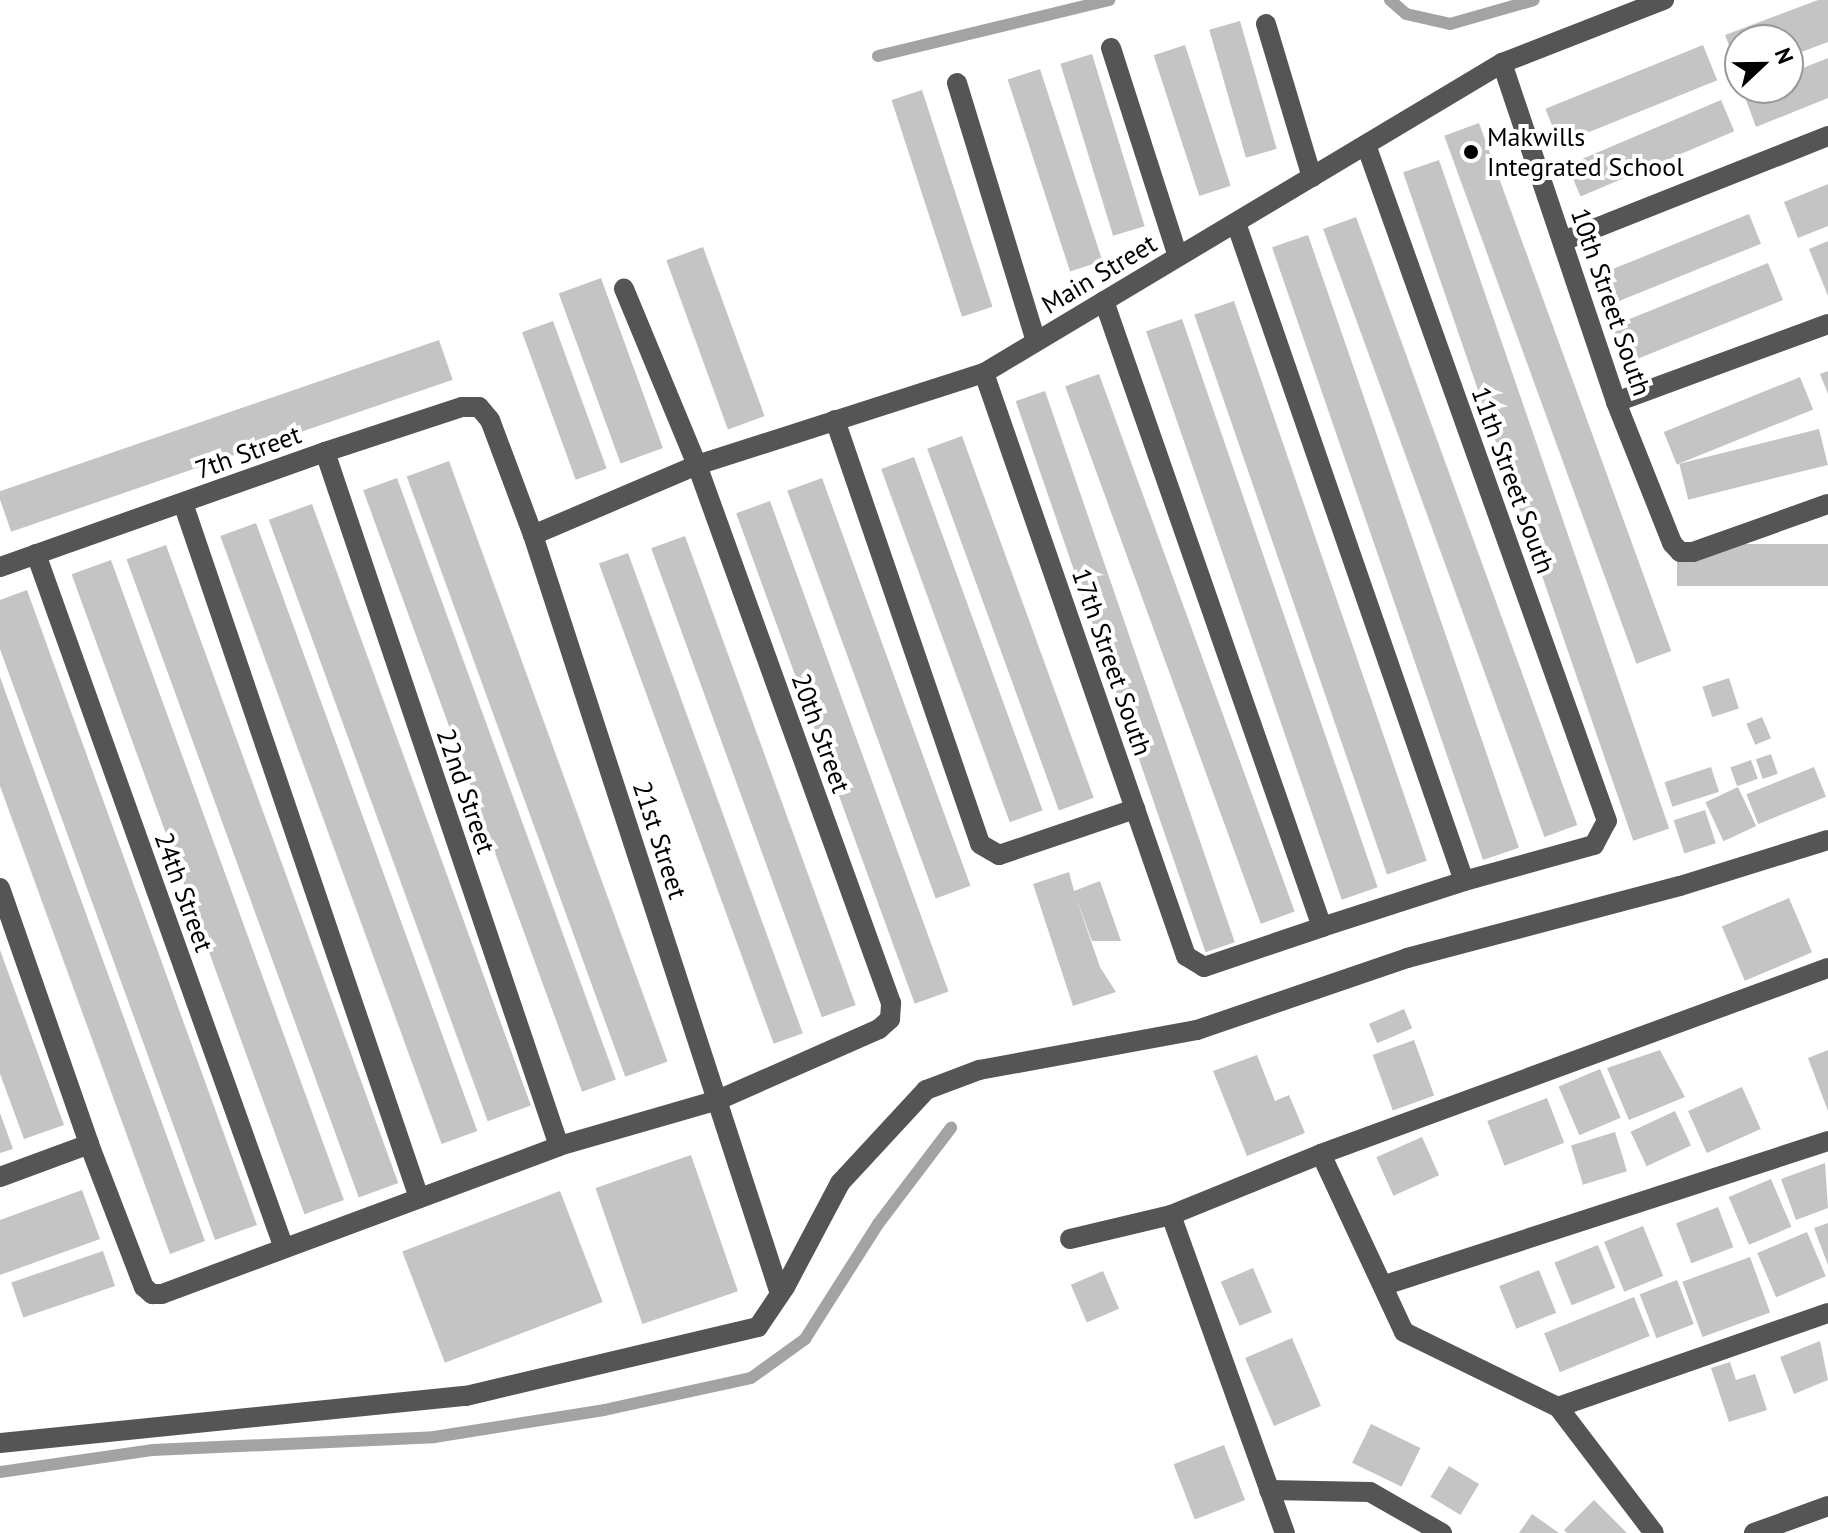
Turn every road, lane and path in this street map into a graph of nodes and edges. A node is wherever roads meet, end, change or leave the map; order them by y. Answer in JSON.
{"nodes":[{"id":1,"x":1664,"y":0,"type":"edge"},
{"id":2,"x":1266,"y":24,"type":"dead end"},
{"id":3,"x":1111,"y":48,"type":"dead end"},
{"id":4,"x":1502,"y":63,"type":"junction"},
{"id":5,"x":957,"y":83,"type":"dead end"},
{"id":6,"x":1828,"y":136,"type":"edge"},
{"id":7,"x":1366,"y":145,"type":"junction"},
{"id":8,"x":1312,"y":177,"type":"junction"},
{"id":9,"x":1236,"y":223,"type":"junction"},
{"id":10,"x":1563,"y":241,"type":"junction"},
{"id":11,"x":1178,"y":257,"type":"junction"},
{"id":12,"x":624,"y":289,"type":"dead end"},
{"id":13,"x":1104,"y":301,"type":"junction"},
{"id":14,"x":1828,"y":324,"type":"edge"},
{"id":15,"x":1036,"y":341,"type":"junction"},
{"id":16,"x":984,"y":373,"type":"junction"},
{"id":17,"x":1616,"y":402,"type":"junction"},
{"id":18,"x":479,"y":407,"type":"joint"},
{"id":19,"x":835,"y":420,"type":"junction"},
{"id":20,"x":325,"y":452,"type":"junction"},
{"id":21,"x":697,"y":465,"type":"junction"},
{"id":22,"x":183,"y":503,"type":"junction"},
{"id":23,"x":1828,"y":504,"type":"edge"},
{"id":24,"x":533,"y":535,"type":"junction"},
{"id":25,"x":36,"y":554,"type":"junction"},
{"id":26,"x":0,"y":567,"type":"edge"},
{"id":27,"x":1135,"y":809,"type":"junction"},
{"id":28,"x":1828,"y":840,"type":"edge"},
{"id":29,"x":1464,"y":881,"type":"junction"},
{"id":30,"x":0,"y":888,"type":"edge"},
{"id":31,"x":1322,"y":927,"type":"junction"},
{"id":32,"x":1828,"y":968,"type":"edge"},
{"id":33,"x":718,"y":1100,"type":"junction"},
{"id":34,"x":1828,"y":1141,"type":"edge"},
{"id":35,"x":89,"y":1144,"type":"junction"},
{"id":36,"x":559,"y":1146,"type":"junction"},
{"id":37,"x":1321,"y":1154,"type":"junction"},
{"id":38,"x":0,"y":1177,"type":"edge"},
{"id":39,"x":419,"y":1198,"type":"junction"},
{"id":40,"x":1171,"y":1215,"type":"junction"},
{"id":41,"x":1070,"y":1239,"type":"dead end"},
{"id":42,"x":284,"y":1248,"type":"junction"},
{"id":43,"x":1385,"y":1285,"type":"junction"},
{"id":44,"x":780,"y":1294,"type":"junction"},
{"id":45,"x":1828,"y":1313,"type":"edge"},
{"id":46,"x":1558,"y":1407,"type":"junction"},
{"id":47,"x":0,"y":1443,"type":"edge"},
{"id":48,"x":1269,"y":1490,"type":"junction"},
{"id":49,"x":1828,"y":1506,"type":"edge"},
{"id":50,"x":1285,"y":1533,"type":"edge"},
{"id":51,"x":1442,"y":1533,"type":"edge"},
{"id":52,"x":1654,"y":1533,"type":"edge"},
{"id":53,"x":1754,"y":1533,"type":"edge"}],
"edges":[{"from":1,"to":4,"type":"street","name":"Main Street"},
{"from":2,"to":8,"type":"street"},
{"from":3,"to":11,"type":"street"},
{"from":4,"to":7,"type":"street","name":"Main Street"},
{"from":4,"to":10,"type":"street","name":"10th Street South"},
{"from":5,"to":15,"type":"street"},
{"from":6,"to":10,"type":"street"},
{"from":7,"to":8,"type":"street","name":"Main Street"},
{"from":7,"to":29,"type":"street","name":"11th Street South"},
{"from":8,"to":9,"type":"street","name":"Main Street"},
{"from":9,"to":11,"type":"street","name":"Main Street"},
{"from":9,"to":29,"type":"street"},
{"from":10,"to":17,"type":"street","name":"10th Street South"},
{"from":11,"to":13,"type":"street","name":"Main Street"},
{"from":12,"to":21,"type":"street","name":"20th Street"},
{"from":13,"to":15,"type":"street","name":"Main Street"},
{"from":13,"to":31,"type":"street"},
{"from":14,"to":17,"type":"street"},
{"from":15,"to":16,"type":"street","name":"Main Street"},
{"from":16,"to":19,"type":"street","name":"Main Street"},
{"from":16,"to":27,"type":"street","name":"17th Street South"},
{"from":17,"to":23,"type":"street","name":"10th Street South"},
{"from":18,"to":20,"type":"street","name":"7th Street"},
{"from":18,"to":24,"type":"street","name":"21st Street"},
{"from":19,"to":21,"type":"street","name":"Main Street"},
{"from":19,"to":27,"type":"street"},
{"from":20,"to":22,"type":"street","name":"7th Street"},
{"from":20,"to":36,"type":"street","name":"22nd Street"},
{"from":21,"to":24,"type":"street","name":"Main Street"},
{"from":21,"to":33,"type":"street","name":"20th Street"},
{"from":22,"to":25,"type":"street","name":"7th Street"},
{"from":22,"to":39,"type":"street"},
{"from":24,"to":33,"type":"street","name":"21st Street"},
{"from":25,"to":26,"type":"street","name":"7th Street"},
{"from":25,"to":42,"type":"street","name":"24th Street"},
{"from":27,"to":31,"type":"street","name":"17th Street South"},
{"from":28,"to":44,"type":"street"},
{"from":29,"to":31,"type":"street"},
{"from":30,"to":35,"type":"street"},
{"from":32,"to":37,"type":"street"},
{"from":33,"to":36,"type":"street"},
{"from":33,"to":44,"type":"street","name":"21st Street"},
{"from":34,"to":43,"type":"street"},
{"from":35,"to":38,"type":"street"},
{"from":35,"to":42,"type":"street"},
{"from":36,"to":39,"type":"street"},
{"from":37,"to":40,"type":"street"},
{"from":37,"to":43,"type":"street"},
{"from":39,"to":42,"type":"street"},
{"from":40,"to":41,"type":"street"},
{"from":40,"to":48,"type":"street"},
{"from":43,"to":46,"type":"street"},
{"from":44,"to":47,"type":"street"},
{"from":45,"to":46,"type":"street"},
{"from":46,"to":52,"type":"street"},
{"from":48,"to":50,"type":"street"},
{"from":48,"to":51,"type":"street"},
{"from":49,"to":53,"type":"street"}]}
